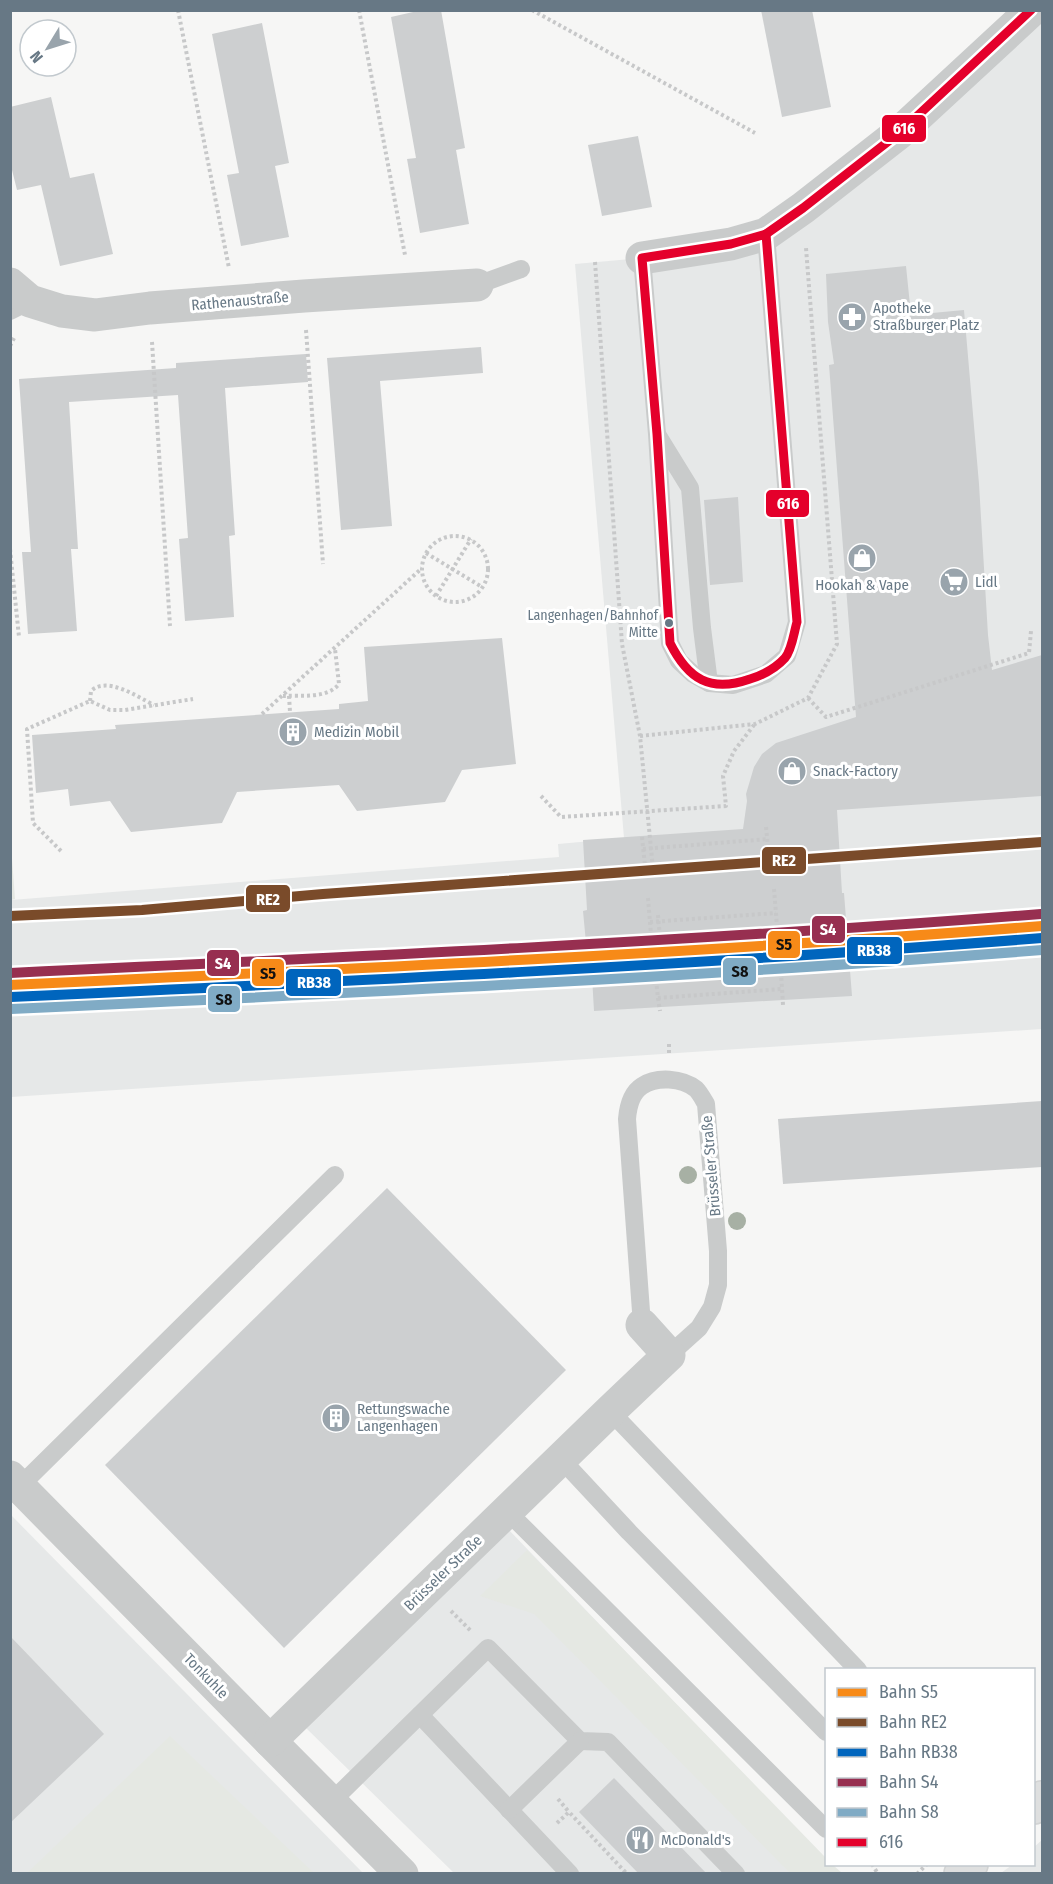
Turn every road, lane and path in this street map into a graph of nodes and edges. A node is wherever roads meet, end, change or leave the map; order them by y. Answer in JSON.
{"nodes":[{"id":1,"x":178,"y":10,"type":"edge"},
{"id":2,"x":359,"y":10,"type":"edge"},
{"id":3,"x":532,"y":10,"type":"edge"},
{"id":4,"x":1031,"y":19,"type":"edge"},
{"id":5,"x":754,"y":133,"type":"dead end"},
{"id":6,"x":803,"y":208,"type":"junction"},
{"id":7,"x":766,"y":234,"type":"junction"},
{"id":8,"x":642,"y":258,"type":"joint"},
{"id":9,"x":595,"y":262,"type":"dead end"},
{"id":10,"x":522,"y":269,"type":"dead end"},
{"id":11,"x":477,"y":285,"type":"joint"},
{"id":12,"x":410,"y":289,"type":"junction"},
{"id":13,"x":304,"y":296,"type":"junction"},
{"id":14,"x":17,"y":298,"type":"edge"},
{"id":15,"x":235,"y":302,"type":"junction"},
{"id":16,"x":150,"y":308,"type":"junction"},
{"id":17,"x":657,"y":434,"type":"junction"},
{"id":18,"x":471,"y":539,"type":"junction"},
{"id":19,"x":10,"y":549,"type":"edge"},
{"id":20,"x":426,"y":553,"type":"junction"},
{"id":21,"x":323,"y":564,"type":"dead end"},
{"id":22,"x":422,"y":568,"type":"junction"},
{"id":23,"x":453,"y":568,"type":"junction"},
{"id":24,"x":482,"y":587,"type":"junction"},
{"id":25,"x":436,"y":596,"type":"junction"},
{"id":26,"x":170,"y":626,"type":"dead end"},
{"id":27,"x":1031,"y":631,"type":"dead end"},
{"id":28,"x":19,"y":637,"type":"dead end"},
{"id":29,"x":335,"y":648,"type":"junction"},
{"id":30,"x":709,"y":683,"type":"junction"},
{"id":31,"x":282,"y":696,"type":"junction"},
{"id":32,"x":289,"y":696,"type":"junction"},
{"id":33,"x":808,"y":698,"type":"junction"},
{"id":34,"x":193,"y":699,"type":"dead end"},
{"id":35,"x":90,"y":701,"type":"junction"},
{"id":36,"x":156,"y":706,"type":"junction"},
{"id":37,"x":290,"y":712,"type":"dead end"},
{"id":38,"x":262,"y":714,"type":"dead end"},
{"id":39,"x":755,"y":724,"type":"junction"},
{"id":40,"x":640,"y":736,"type":"junction"},
{"id":41,"x":541,"y":796,"type":"dead end"},
{"id":42,"x":647,"y":812,"type":"junction"},
{"id":43,"x":766,"y":827,"type":"dead end"},
{"id":44,"x":642,"y":837,"type":"dead end"},
{"id":45,"x":768,"y":839,"type":"junction"},
{"id":46,"x":651,"y":848,"type":"junction"},
{"id":47,"x":643,"y":849,"type":"junction"},
{"id":48,"x":61,"y":851,"type":"dead end"},
{"id":49,"x":769,"y":857,"type":"dead end"},
{"id":50,"x":645,"y":866,"type":"dead end"},
{"id":51,"x":653,"y":869,"type":"dead end"},
{"id":52,"x":774,"y":889,"type":"dead end"},
{"id":53,"x":648,"y":898,"type":"dead end"},
{"id":54,"x":776,"y":913,"type":"junction"},
{"id":55,"x":658,"y":915,"type":"dead end"},
{"id":56,"x":658,"y":921,"type":"junction"},
{"id":57,"x":650,"y":922,"type":"junction"},
{"id":58,"x":778,"y":939,"type":"dead end"},
{"id":59,"x":652,"y":947,"type":"dead end"},
{"id":60,"x":661,"y":950,"type":"dead end"},
{"id":61,"x":781,"y":972,"type":"dead end"},
{"id":62,"x":656,"y":980,"type":"dead end"},
{"id":63,"x":782,"y":989,"type":"junction"},
{"id":64,"x":658,"y":998,"type":"junction"},
{"id":65,"x":783,"y":1005,"type":"dead end"},
{"id":66,"x":660,"y":1011,"type":"dead end"},
{"id":67,"x":335,"y":1175,"type":"dead end"},
{"id":68,"x":642,"y":1325,"type":"joint"},
{"id":69,"x":669,"y":1355,"type":"junction"},
{"id":70,"x":610,"y":1411,"type":"junction"},
{"id":71,"x":561,"y":1459,"type":"junction"},
{"id":72,"x":15,"y":1482,"type":"edge"},
{"id":73,"x":507,"y":1511,"type":"junction"},
{"id":74,"x":856,"y":1668,"type":"edge"},
{"id":75,"x":420,"y":1716,"type":"junction"},
{"id":76,"x":825,"y":1730,"type":"edge"},
{"id":77,"x":270,"y":1741,"type":"junction"},
{"id":78,"x":580,"y":1741,"type":"junction"},
{"id":79,"x":554,"y":1795,"type":"dead end"},
{"id":80,"x":331,"y":1802,"type":"junction"},
{"id":81,"x":509,"y":1810,"type":"junction"},
{"id":82,"x":569,"y":1812,"type":"junction"},
{"id":83,"x":556,"y":1824,"type":"dead end"},
{"id":84,"x":825,"y":1828,"type":"edge"},
{"id":85,"x":402,"y":1874,"type":"edge"},
{"id":86,"x":570,"y":1874,"type":"edge"},
{"id":87,"x":627,"y":1874,"type":"edge"},
{"id":88,"x":736,"y":1874,"type":"edge"}],
"edges":[{"from":1,"to":15,"type":"path"},
{"from":2,"to":12,"type":"path"},
{"from":3,"to":5,"type":"path"},
{"from":4,"to":6,"type":"street"},
{"from":6,"to":7,"type":"street"},
{"from":6,"to":33,"type":"path"},
{"from":7,"to":8,"type":"street"},
{"from":7,"to":30,"type":"lane"},
{"from":8,"to":17,"type":"lane"},
{"from":9,"to":40,"type":"path"},
{"from":10,"to":11,"type":"lane"},
{"from":11,"to":12,"type":"street","name":"Rathenaustraße"},
{"from":12,"to":13,"type":"street","name":"Rathenaustraße"},
{"from":13,"to":15,"type":"street","name":"Rathenaustraße"},
{"from":13,"to":21,"type":"path"},
{"from":14,"to":16,"type":"street","name":"Rathenaustraße"},
{"from":15,"to":16,"type":"street","name":"Rathenaustraße"},
{"from":16,"to":26,"type":"path"},
{"from":17,"to":30,"type":"lane"},
{"from":17,"to":30,"type":"lane"},
{"from":18,"to":20,"type":"path"},
{"from":18,"to":23,"type":"path"},
{"from":18,"to":24,"type":"path"},
{"from":19,"to":28,"type":"path"},
{"from":20,"to":22,"type":"path"},
{"from":20,"to":23,"type":"path"},
{"from":22,"to":25,"type":"path"},
{"from":22,"to":29,"type":"path"},
{"from":23,"to":24,"type":"path"},
{"from":23,"to":25,"type":"path"},
{"from":24,"to":25,"type":"path"},
{"from":27,"to":33,"type":"path"},
{"from":29,"to":31,"type":"path"},
{"from":29,"to":32,"type":"path"},
{"from":31,"to":32,"type":"path"},
{"from":31,"to":38,"type":"path"},
{"from":32,"to":37,"type":"path"},
{"from":33,"to":39,"type":"path"},
{"from":34,"to":36,"type":"path"},
{"from":35,"to":36,"type":"path"},
{"from":35,"to":36,"type":"path"},
{"from":35,"to":48,"type":"path"},
{"from":39,"to":40,"type":"path"},
{"from":39,"to":42,"type":"path"},
{"from":40,"to":42,"type":"path"},
{"from":41,"to":42,"type":"path"},
{"from":42,"to":46,"type":"path"},
{"from":43,"to":45,"type":"path"},
{"from":44,"to":47,"type":"path"},
{"from":45,"to":46,"type":"path"},
{"from":45,"to":49,"type":"path"},
{"from":46,"to":47,"type":"path"},
{"from":46,"to":51,"type":"path"},
{"from":47,"to":50,"type":"path"},
{"from":52,"to":54,"type":"path"},
{"from":53,"to":57,"type":"path"},
{"from":54,"to":56,"type":"path"},
{"from":54,"to":58,"type":"path"},
{"from":55,"to":56,"type":"path"},
{"from":56,"to":57,"type":"path"},
{"from":56,"to":60,"type":"path"},
{"from":57,"to":59,"type":"path"},
{"from":61,"to":63,"type":"path"},
{"from":62,"to":64,"type":"path"},
{"from":63,"to":64,"type":"path"},
{"from":63,"to":65,"type":"path"},
{"from":64,"to":66,"type":"path"},
{"from":67,"to":72,"type":"lane"},
{"from":68,"to":69,"type":"street","name":"Brüsseler Straße"},
{"from":68,"to":69,"type":"lane","name":"Brüsseler Straße"},
{"from":69,"to":70,"type":"street","name":"Brüsseler Straße"},
{"from":70,"to":71,"type":"street","name":"Brüsseler Straße"},
{"from":70,"to":74,"type":"lane"},
{"from":71,"to":73,"type":"street","name":"Brüsseler Straße"},
{"from":71,"to":76,"type":"lane"},
{"from":72,"to":77,"type":"street","name":"Tonkuhle"},
{"from":73,"to":77,"type":"street","name":"Brüsseler Straße"},
{"from":73,"to":84,"type":"lane"},
{"from":75,"to":78,"type":"lane"},
{"from":75,"to":80,"type":"lane"},
{"from":75,"to":81,"type":"lane"},
{"from":77,"to":80,"type":"street","name":"Tonkuhle"},
{"from":78,"to":81,"type":"lane"},
{"from":78,"to":88,"type":"lane"},
{"from":79,"to":82,"type":"path"},
{"from":80,"to":85,"type":"street","name":"Tonkuhle"},
{"from":81,"to":86,"type":"lane"},
{"from":82,"to":83,"type":"path"},
{"from":82,"to":87,"type":"path"}]}
